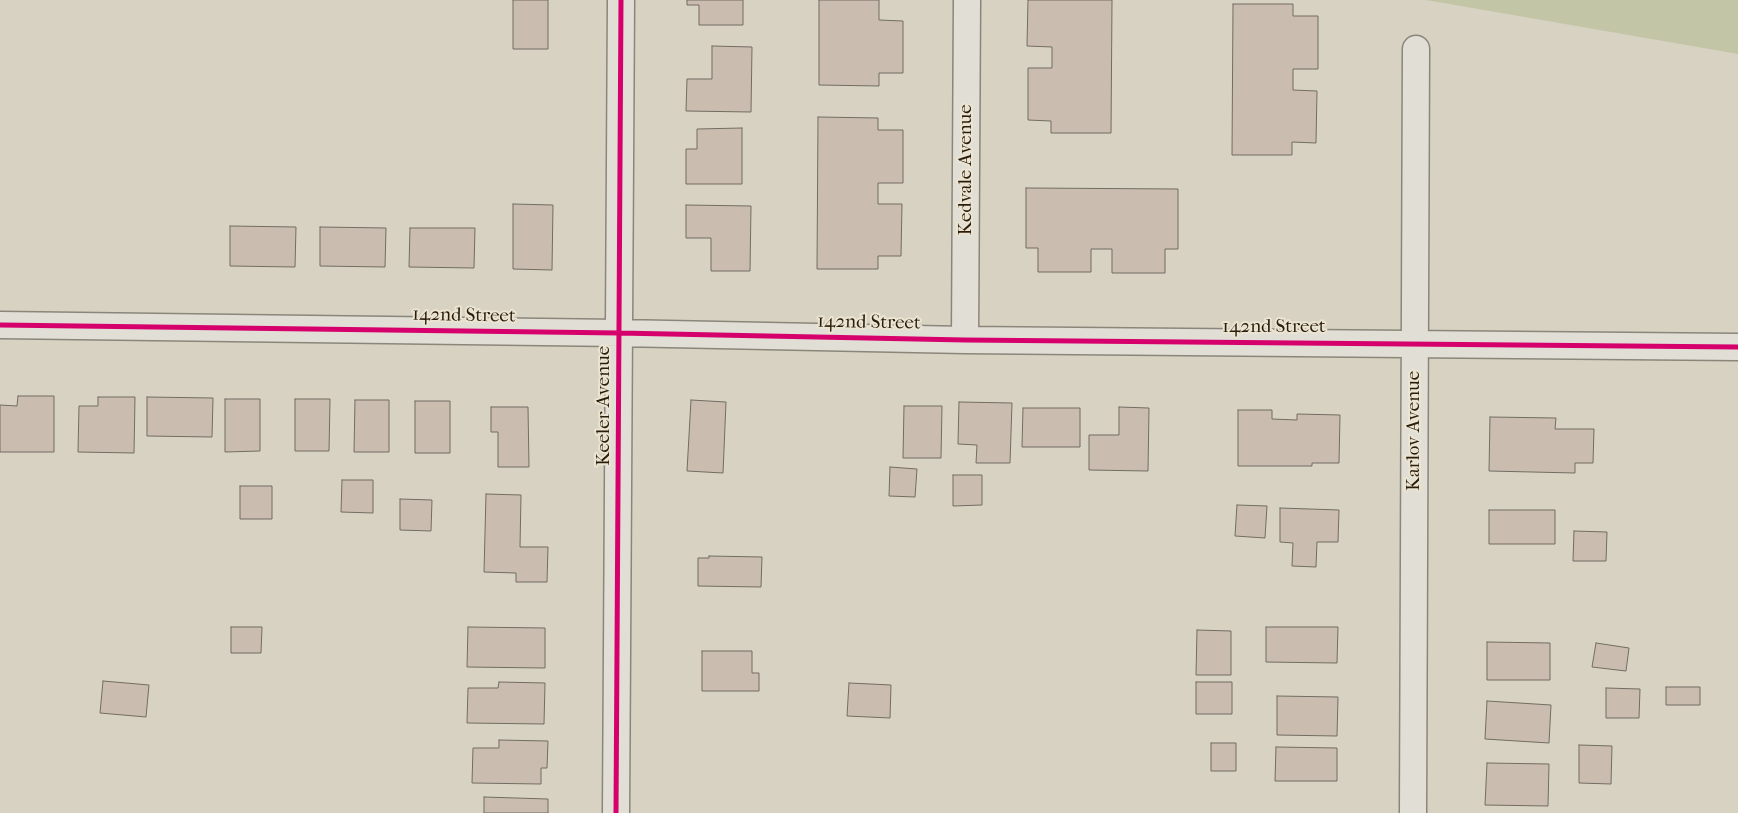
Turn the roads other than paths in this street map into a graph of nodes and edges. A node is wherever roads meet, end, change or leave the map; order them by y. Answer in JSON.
{"nodes":[{"id":1,"x":621,"y":0,"type":"edge"},
{"id":2,"x":967,"y":0,"type":"edge"},
{"id":3,"x":1416,"y":49,"type":"dead end"},
{"id":4,"x":0,"y":325,"type":"edge"},
{"id":5,"x":619,"y":333,"type":"junction"},
{"id":6,"x":965,"y":340,"type":"junction"},
{"id":7,"x":1415,"y":343,"type":"junction"},
{"id":8,"x":1738,"y":347,"type":"edge"},
{"id":9,"x":616,"y":813,"type":"edge"},
{"id":10,"x":1413,"y":813,"type":"edge"}],
"edges":[{"from":1,"to":5,"type":"street","name":"Keeler Avenue"},
{"from":2,"to":6,"type":"street","name":"Kedvale Avenue"},
{"from":3,"to":7,"type":"street","name":"Karlov Avenue"},
{"from":4,"to":5,"type":"street","name":"142nd Street"},
{"from":5,"to":6,"type":"street","name":"142nd Street"},
{"from":5,"to":9,"type":"street","name":"Keeler Avenue"},
{"from":6,"to":7,"type":"street","name":"142nd Street"},
{"from":7,"to":8,"type":"street","name":"142nd Street"},
{"from":7,"to":10,"type":"street","name":"Karlov Avenue"}]}
